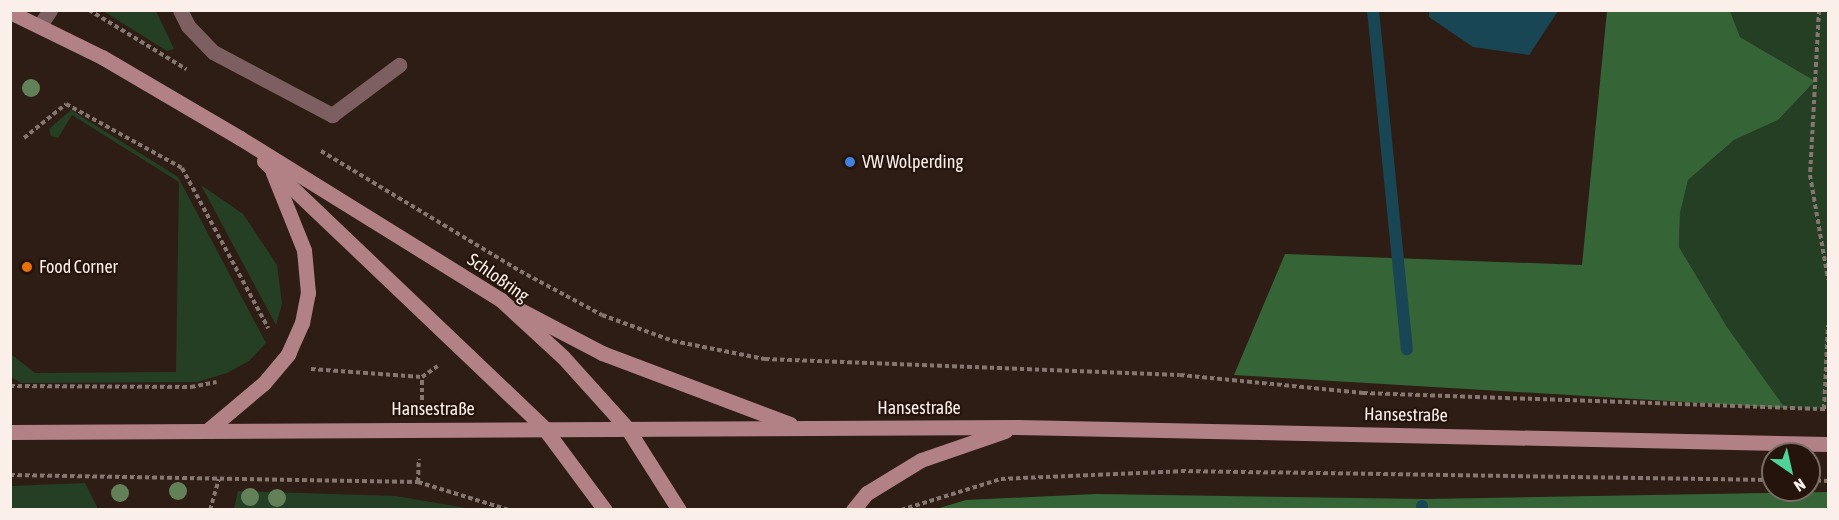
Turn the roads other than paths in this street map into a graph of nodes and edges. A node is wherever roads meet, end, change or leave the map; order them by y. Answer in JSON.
{"nodes":[{"id":1,"x":50,"y":10,"type":"edge"},
{"id":2,"x":180,"y":10,"type":"edge"},
{"id":3,"x":10,"y":12,"type":"edge"},
{"id":4,"x":40,"y":25,"type":"junction"},
{"id":5,"x":399,"y":65,"type":"dead end"},
{"id":6,"x":240,"y":138,"type":"junction"},
{"id":7,"x":271,"y":167,"type":"junction"},
{"id":8,"x":501,"y":300,"type":"junction"},
{"id":9,"x":1017,"y":427,"type":"junction"},
{"id":10,"x":544,"y":428,"type":"junction"},
{"id":11,"x":627,"y":428,"type":"junction"},
{"id":12,"x":799,"y":428,"type":"junction"},
{"id":13,"x":208,"y":430,"type":"junction"},
{"id":14,"x":10,"y":432,"type":"edge"},
{"id":15,"x":1828,"y":444,"type":"edge"},
{"id":16,"x":605,"y":510,"type":"edge"},
{"id":17,"x":680,"y":510,"type":"edge"},
{"id":18,"x":853,"y":510,"type":"edge"}],
"edges":[{"from":1,"to":4,"type":"lane"},
{"from":2,"to":5,"type":"lane"},
{"from":3,"to":4,"type":"main road","name":"Schloßring"},
{"from":4,"to":6,"type":"main road","name":"Schloßring"},
{"from":6,"to":7,"type":"main road","name":"Schloßring"},
{"from":6,"to":8,"type":"main road","name":"Schloßring"},
{"from":7,"to":10,"type":"main road","name":"Schloßring"},
{"from":7,"to":13,"type":"main road"},
{"from":8,"to":11,"type":"main road","name":"Schloßring"},
{"from":8,"to":12,"type":"main road"},
{"from":9,"to":12,"type":"main road","name":"Hansestraße"},
{"from":9,"to":15,"type":"main road","name":"Hansestraße"},
{"from":9,"to":18,"type":"main road"},
{"from":10,"to":11,"type":"main road","name":"Hansestraße"},
{"from":10,"to":13,"type":"main road","name":"Hansestraße"},
{"from":10,"to":16,"type":"main road","name":"Schloßring"},
{"from":11,"to":12,"type":"main road","name":"Hansestraße"},
{"from":11,"to":17,"type":"main road","name":"Schloßring"},
{"from":13,"to":14,"type":"main road","name":"Hansestraße"}]}
